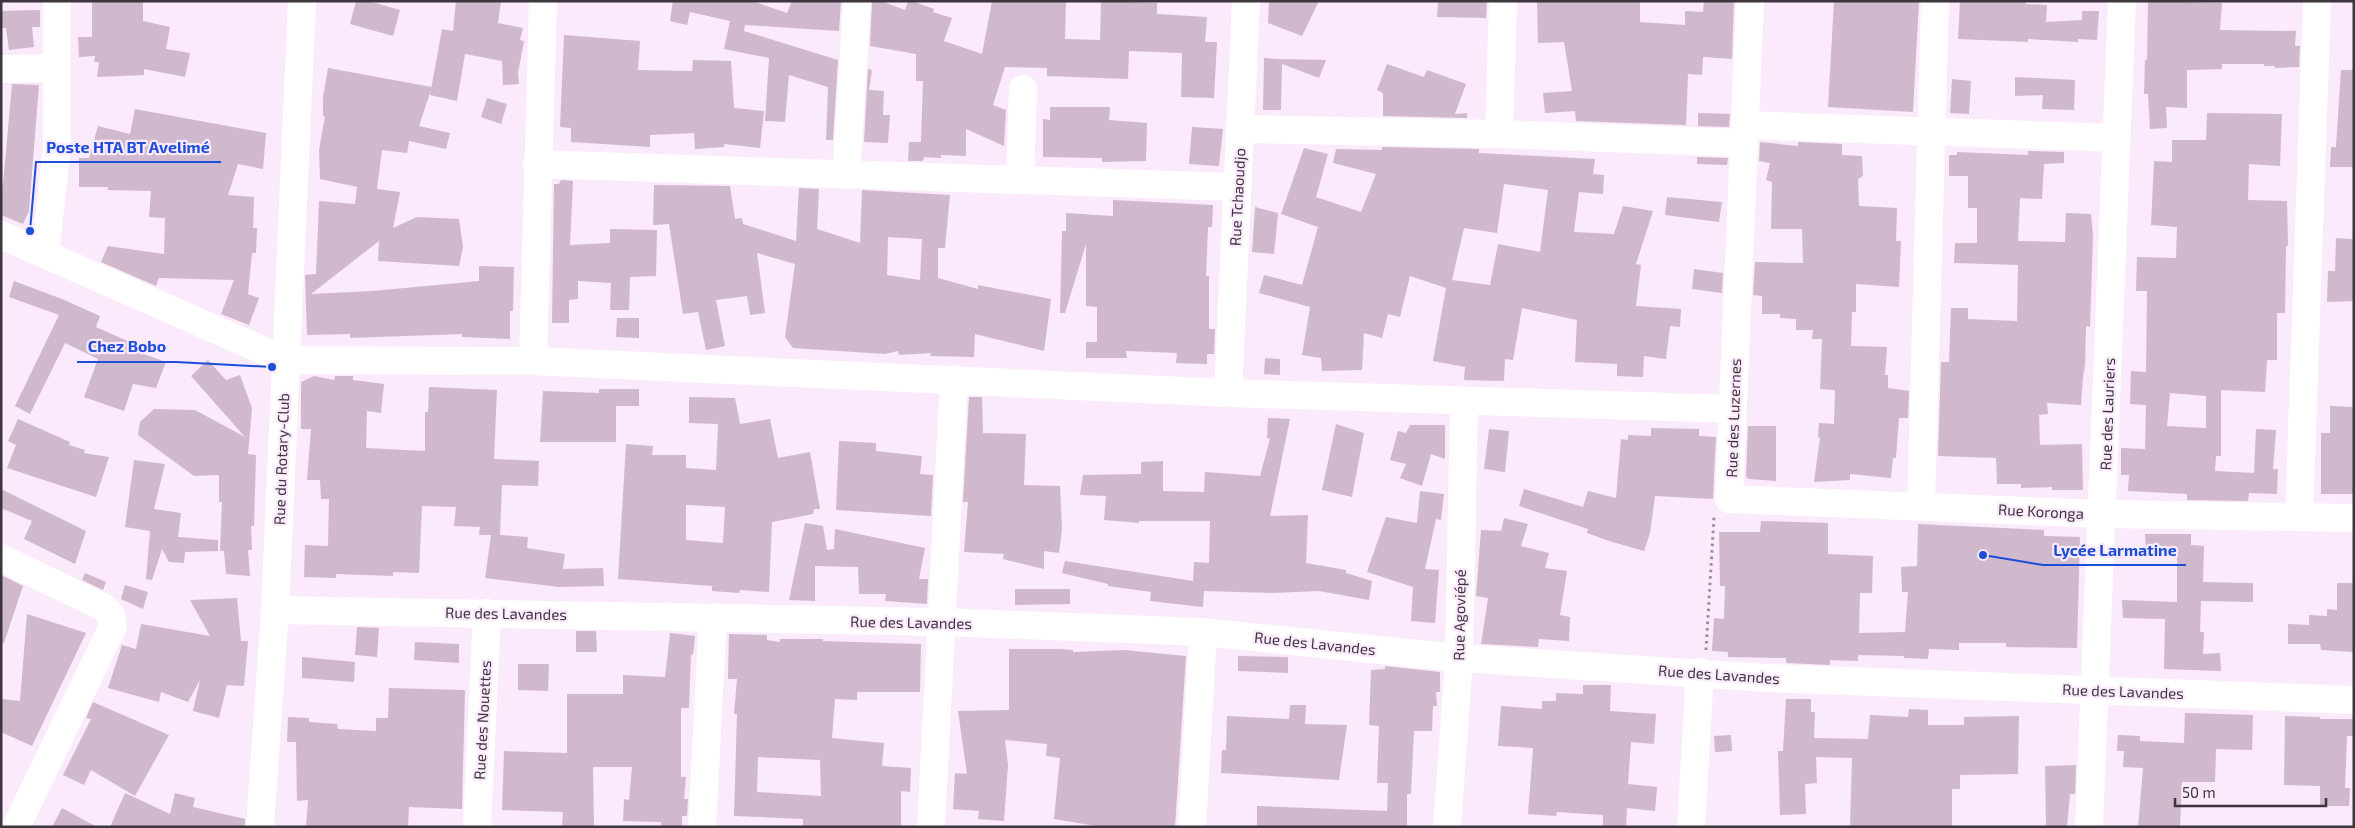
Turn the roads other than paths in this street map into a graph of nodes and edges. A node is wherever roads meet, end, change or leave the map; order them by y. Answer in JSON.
{"nodes":[{"id":1,"x":57,"y":1,"type":"edge"},
{"id":2,"x":302,"y":1,"type":"edge"},
{"id":3,"x":543,"y":1,"type":"edge"},
{"id":4,"x":1246,"y":1,"type":"edge"},
{"id":5,"x":1503,"y":1,"type":"edge"},
{"id":6,"x":1750,"y":1,"type":"edge"},
{"id":7,"x":1935,"y":1,"type":"edge"},
{"id":8,"x":2122,"y":1,"type":"edge"},
{"id":9,"x":2317,"y":1,"type":"edge"},
{"id":10,"x":856,"y":2,"type":"edge"},
{"id":11,"x":57,"y":68,"type":"junction"},
{"id":12,"x":1,"y":69,"type":"edge"},
{"id":13,"x":1023,"y":89,"type":"dead end"},
{"id":14,"x":1240,"y":130,"type":"junction"},
{"id":15,"x":1932,"y":132,"type":"junction"},
{"id":16,"x":1499,"y":134,"type":"junction"},
{"id":17,"x":1744,"y":134,"type":"junction"},
{"id":18,"x":2117,"y":138,"type":"junction"},
{"id":19,"x":538,"y":164,"type":"junction"},
{"id":20,"x":846,"y":175,"type":"junction"},
{"id":21,"x":1020,"y":180,"type":"junction"},
{"id":22,"x":1237,"y":187,"type":"junction"},
{"id":23,"x":1,"y":235,"type":"edge"},
{"id":24,"x":46,"y":253,"type":"junction"},
{"id":25,"x":285,"y":360,"type":"junction"},
{"id":26,"x":533,"y":361,"type":"junction"},
{"id":27,"x":954,"y":379,"type":"junction"},
{"id":28,"x":1228,"y":393,"type":"junction"},
{"id":29,"x":1464,"y":402,"type":"junction"},
{"id":30,"x":1733,"y":409,"type":"junction"},
{"id":31,"x":1729,"y":499,"type":"joint"},
{"id":32,"x":1921,"y":506,"type":"junction"},
{"id":33,"x":2103,"y":514,"type":"junction"},
{"id":34,"x":2299,"y":517,"type":"junction"},
{"id":35,"x":2354,"y":518,"type":"edge"},
{"id":36,"x":1,"y":558,"type":"edge"},
{"id":37,"x":275,"y":610,"type":"junction"},
{"id":38,"x":487,"y":613,"type":"junction"},
{"id":39,"x":713,"y":617,"type":"junction"},
{"id":40,"x":943,"y":622,"type":"junction"},
{"id":41,"x":1204,"y":632,"type":"junction"},
{"id":42,"x":1459,"y":658,"type":"junction"},
{"id":43,"x":1700,"y":672,"type":"junction"},
{"id":44,"x":2095,"y":690,"type":"junction"},
{"id":45,"x":2354,"y":700,"type":"edge"},
{"id":46,"x":16,"y":827,"type":"edge"},
{"id":47,"x":260,"y":827,"type":"edge"},
{"id":48,"x":477,"y":827,"type":"edge"},
{"id":49,"x":702,"y":827,"type":"edge"},
{"id":50,"x":931,"y":827,"type":"edge"},
{"id":51,"x":1192,"y":827,"type":"edge"},
{"id":52,"x":1447,"y":827,"type":"edge"},
{"id":53,"x":1691,"y":827,"type":"edge"},
{"id":54,"x":2089,"y":827,"type":"edge"}],
"edges":[{"from":1,"to":11,"type":"street"},
{"from":2,"to":25,"type":"street","name":"Rue du Rotary-Club"},
{"from":3,"to":19,"type":"street"},
{"from":4,"to":14,"type":"street","name":"Rue Tchaoudjo"},
{"from":5,"to":16,"type":"street"},
{"from":6,"to":17,"type":"street","name":"Rue des Luzernes"},
{"from":7,"to":15,"type":"street"},
{"from":8,"to":18,"type":"street","name":"Rue des Lauriers"},
{"from":9,"to":34,"type":"street"},
{"from":10,"to":20,"type":"street"},
{"from":11,"to":12,"type":"street"},
{"from":11,"to":24,"type":"street"},
{"from":13,"to":21,"type":"street"},
{"from":14,"to":16,"type":"street"},
{"from":14,"to":22,"type":"street","name":"Rue Tchaoudjo"},
{"from":15,"to":17,"type":"street"},
{"from":15,"to":18,"type":"street"},
{"from":15,"to":32,"type":"street"},
{"from":16,"to":17,"type":"street"},
{"from":17,"to":30,"type":"street","name":"Rue des Luzernes"},
{"from":18,"to":33,"type":"street","name":"Rue des Lauriers"},
{"from":19,"to":20,"type":"street"},
{"from":19,"to":26,"type":"street"},
{"from":20,"to":21,"type":"street"},
{"from":21,"to":22,"type":"street"},
{"from":22,"to":28,"type":"street","name":"Rue Tchaoudjo"},
{"from":23,"to":24,"type":"street"},
{"from":24,"to":25,"type":"street"},
{"from":25,"to":26,"type":"street"},
{"from":25,"to":37,"type":"street","name":"Rue du Rotary-Club"},
{"from":26,"to":27,"type":"street"},
{"from":27,"to":28,"type":"street"},
{"from":27,"to":40,"type":"street"},
{"from":28,"to":29,"type":"street"},
{"from":29,"to":30,"type":"street"},
{"from":29,"to":42,"type":"street","name":"Rue Agoviépé"},
{"from":30,"to":31,"type":"street","name":"Rue des Luzernes"},
{"from":31,"to":32,"type":"street","name":"Rue Koronga"},
{"from":32,"to":33,"type":"street","name":"Rue Koronga"},
{"from":33,"to":34,"type":"street","name":"Rue Koronga"},
{"from":33,"to":44,"type":"street","name":"Rue des Lauriers"},
{"from":34,"to":35,"type":"street","name":"Rue Koronga"},
{"from":36,"to":46,"type":"street"},
{"from":37,"to":38,"type":"street","name":"Rue des Lavandes"},
{"from":37,"to":47,"type":"street","name":"Rue du Rotary-Club"},
{"from":38,"to":39,"type":"street","name":"Rue des Lavandes"},
{"from":38,"to":48,"type":"street","name":"Rue des Nouettes"},
{"from":39,"to":40,"type":"street","name":"Rue des Lavandes"},
{"from":39,"to":49,"type":"street"},
{"from":40,"to":41,"type":"street","name":"Rue des Lavandes"},
{"from":40,"to":50,"type":"street"},
{"from":41,"to":42,"type":"street","name":"Rue des Lavandes"},
{"from":41,"to":51,"type":"street"},
{"from":42,"to":43,"type":"street","name":"Rue des Lavandes"},
{"from":42,"to":52,"type":"street","name":"Rue Agoviépé"},
{"from":43,"to":44,"type":"street","name":"Rue des Lavandes"},
{"from":43,"to":53,"type":"street"},
{"from":44,"to":45,"type":"street","name":"Rue des Lavandes"},
{"from":44,"to":54,"type":"street","name":"Rue des Lauriers"}]}
